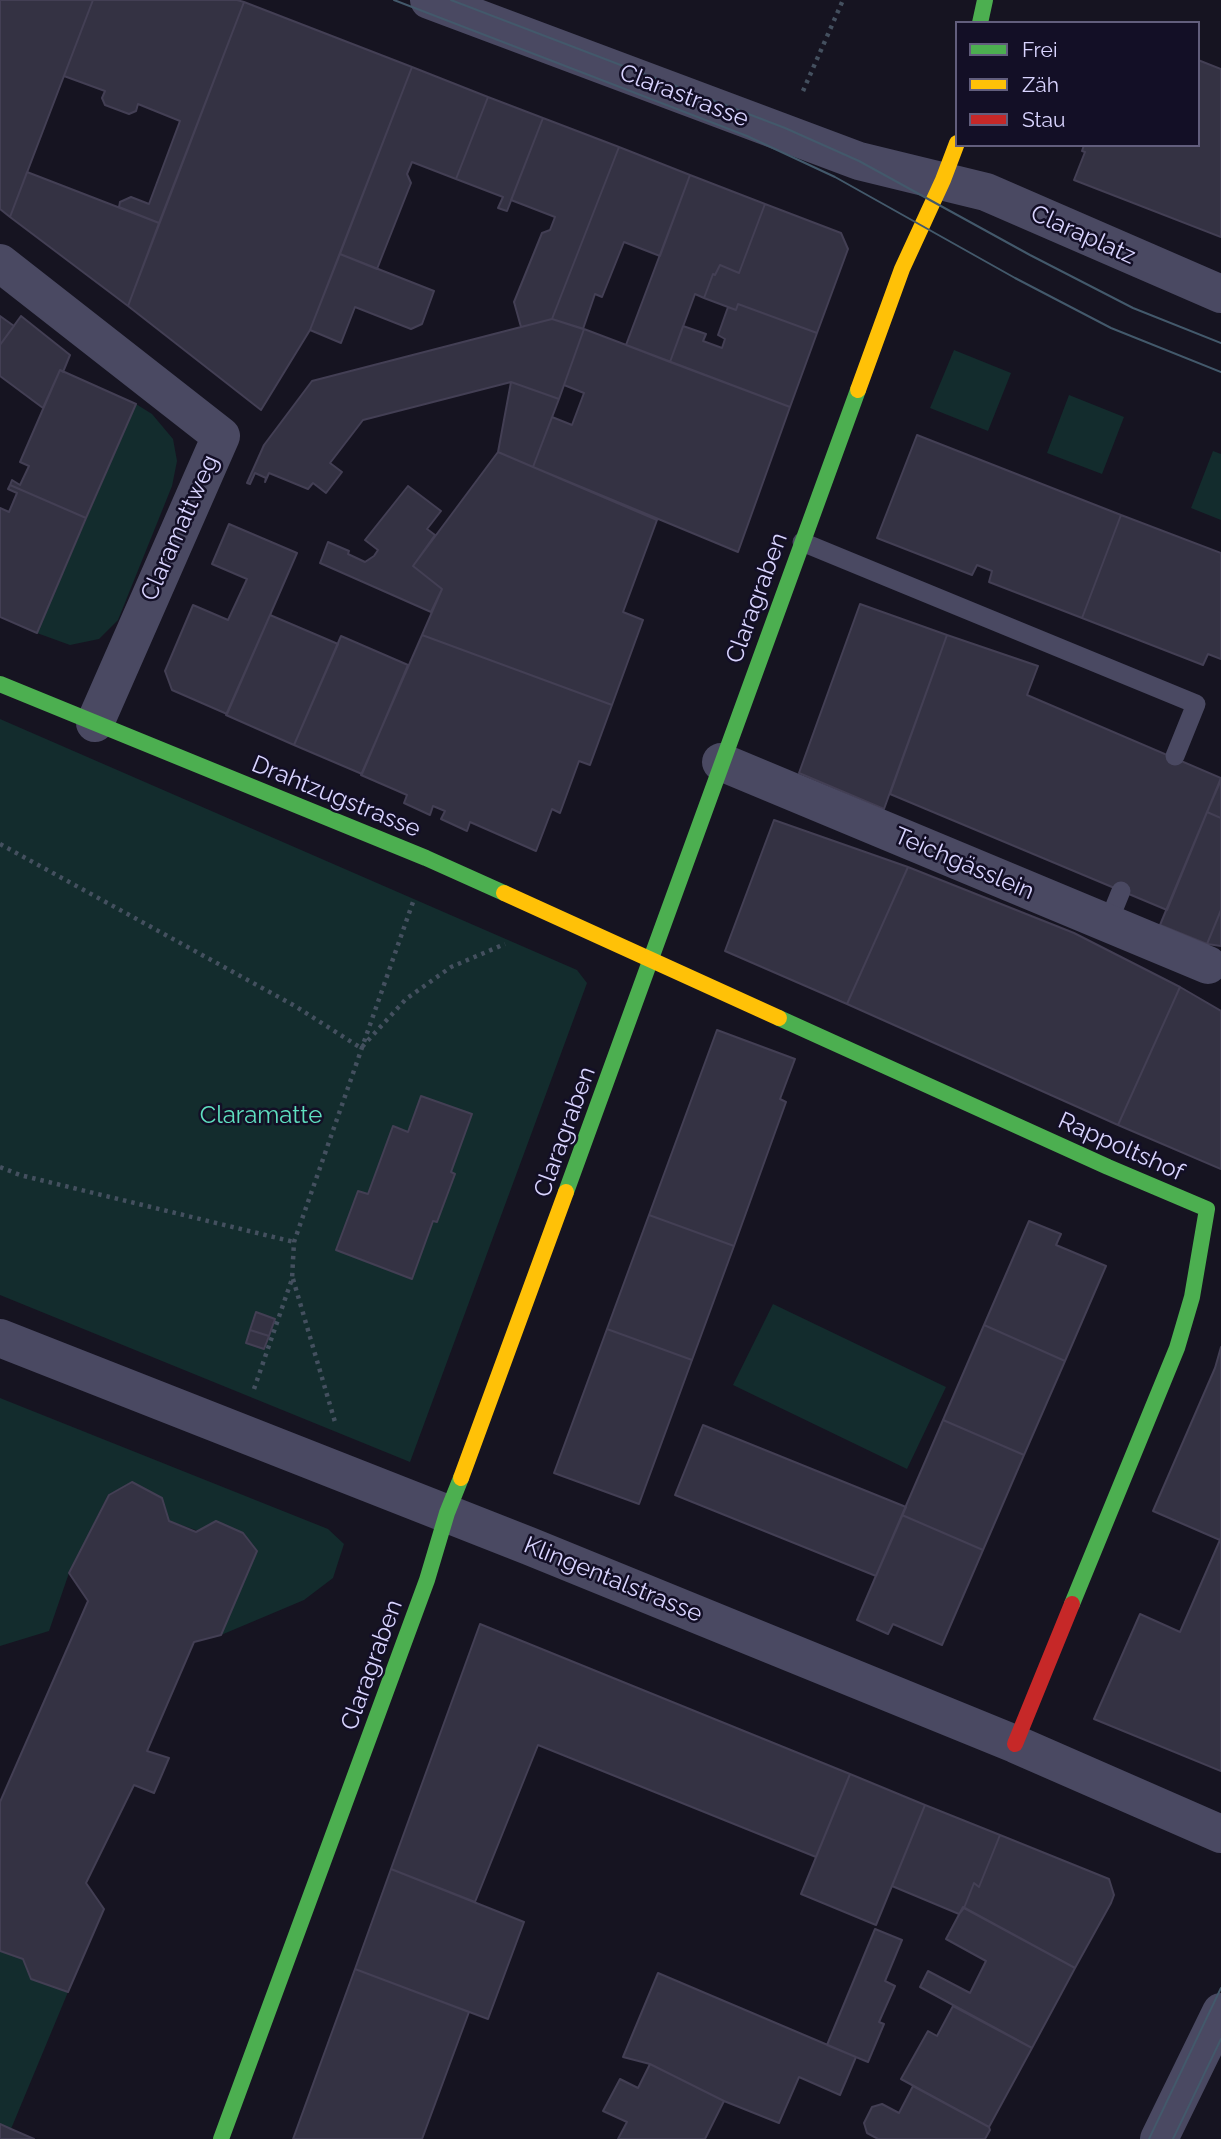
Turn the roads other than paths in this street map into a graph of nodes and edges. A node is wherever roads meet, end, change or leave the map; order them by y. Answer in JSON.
{"nodes":[{"id":1,"x":429,"y":0,"type":"edge"},
{"id":2,"x":985,"y":0,"type":"edge"},
{"id":3,"x":980,"y":21,"type":"edge"},
{"id":4,"x":955,"y":147,"type":"edge"},
{"id":5,"x":943,"y":180,"type":"junction"},
{"id":6,"x":0,"y":263,"type":"edge"},
{"id":7,"x":1221,"y":294,"type":"edge"},
{"id":8,"x":802,"y":542,"type":"junction"},
{"id":9,"x":0,"y":684,"type":"edge"},
{"id":10,"x":95,"y":723,"type":"junction"},
{"id":11,"x":1175,"y":756,"type":"dead end"},
{"id":12,"x":721,"y":762,"type":"junction"},
{"id":13,"x":650,"y":960,"type":"junction"},
{"id":14,"x":1208,"y":965,"type":"dead end"},
{"id":15,"x":0,"y":1338,"type":"edge"},
{"id":16,"x":447,"y":1513,"type":"junction"},
{"id":17,"x":1015,"y":1744,"type":"junction"},
{"id":18,"x":1221,"y":1834,"type":"edge"},
{"id":19,"x":1221,"y":2012,"type":"edge"},
{"id":20,"x":221,"y":2139,"type":"edge"},
{"id":21,"x":1159,"y":2139,"type":"edge"}],
"edges":[{"from":1,"to":5,"type":"street","name":"Clarastrasse"},
{"from":2,"to":3,"type":"street"},
{"from":4,"to":5,"type":"street","name":"Claragraben"},
{"from":5,"to":7,"type":"street","name":"Claraplatz"},
{"from":5,"to":8,"type":"street","name":"Claragraben"},
{"from":6,"to":10,"type":"street","name":"Claramattweg"},
{"from":8,"to":11,"type":"lane"},
{"from":8,"to":12,"type":"street","name":"Claragraben"},
{"from":9,"to":10,"type":"street","name":"Drahtzugstrasse"},
{"from":10,"to":13,"type":"street","name":"Drahtzugstrasse"},
{"from":12,"to":13,"type":"street","name":"Claragraben"},
{"from":12,"to":14,"type":"street","name":"Teichgässlein"},
{"from":13,"to":16,"type":"street","name":"Claragraben"},
{"from":13,"to":17,"type":"street","name":"Rappoltshof"},
{"from":15,"to":16,"type":"street","name":"Klingentalstrasse"},
{"from":16,"to":17,"type":"street","name":"Klingentalstrasse"},
{"from":16,"to":20,"type":"street","name":"Claragraben"},
{"from":17,"to":18,"type":"street","name":"Klingentalstrasse"},
{"from":19,"to":21,"type":"street"}]}
